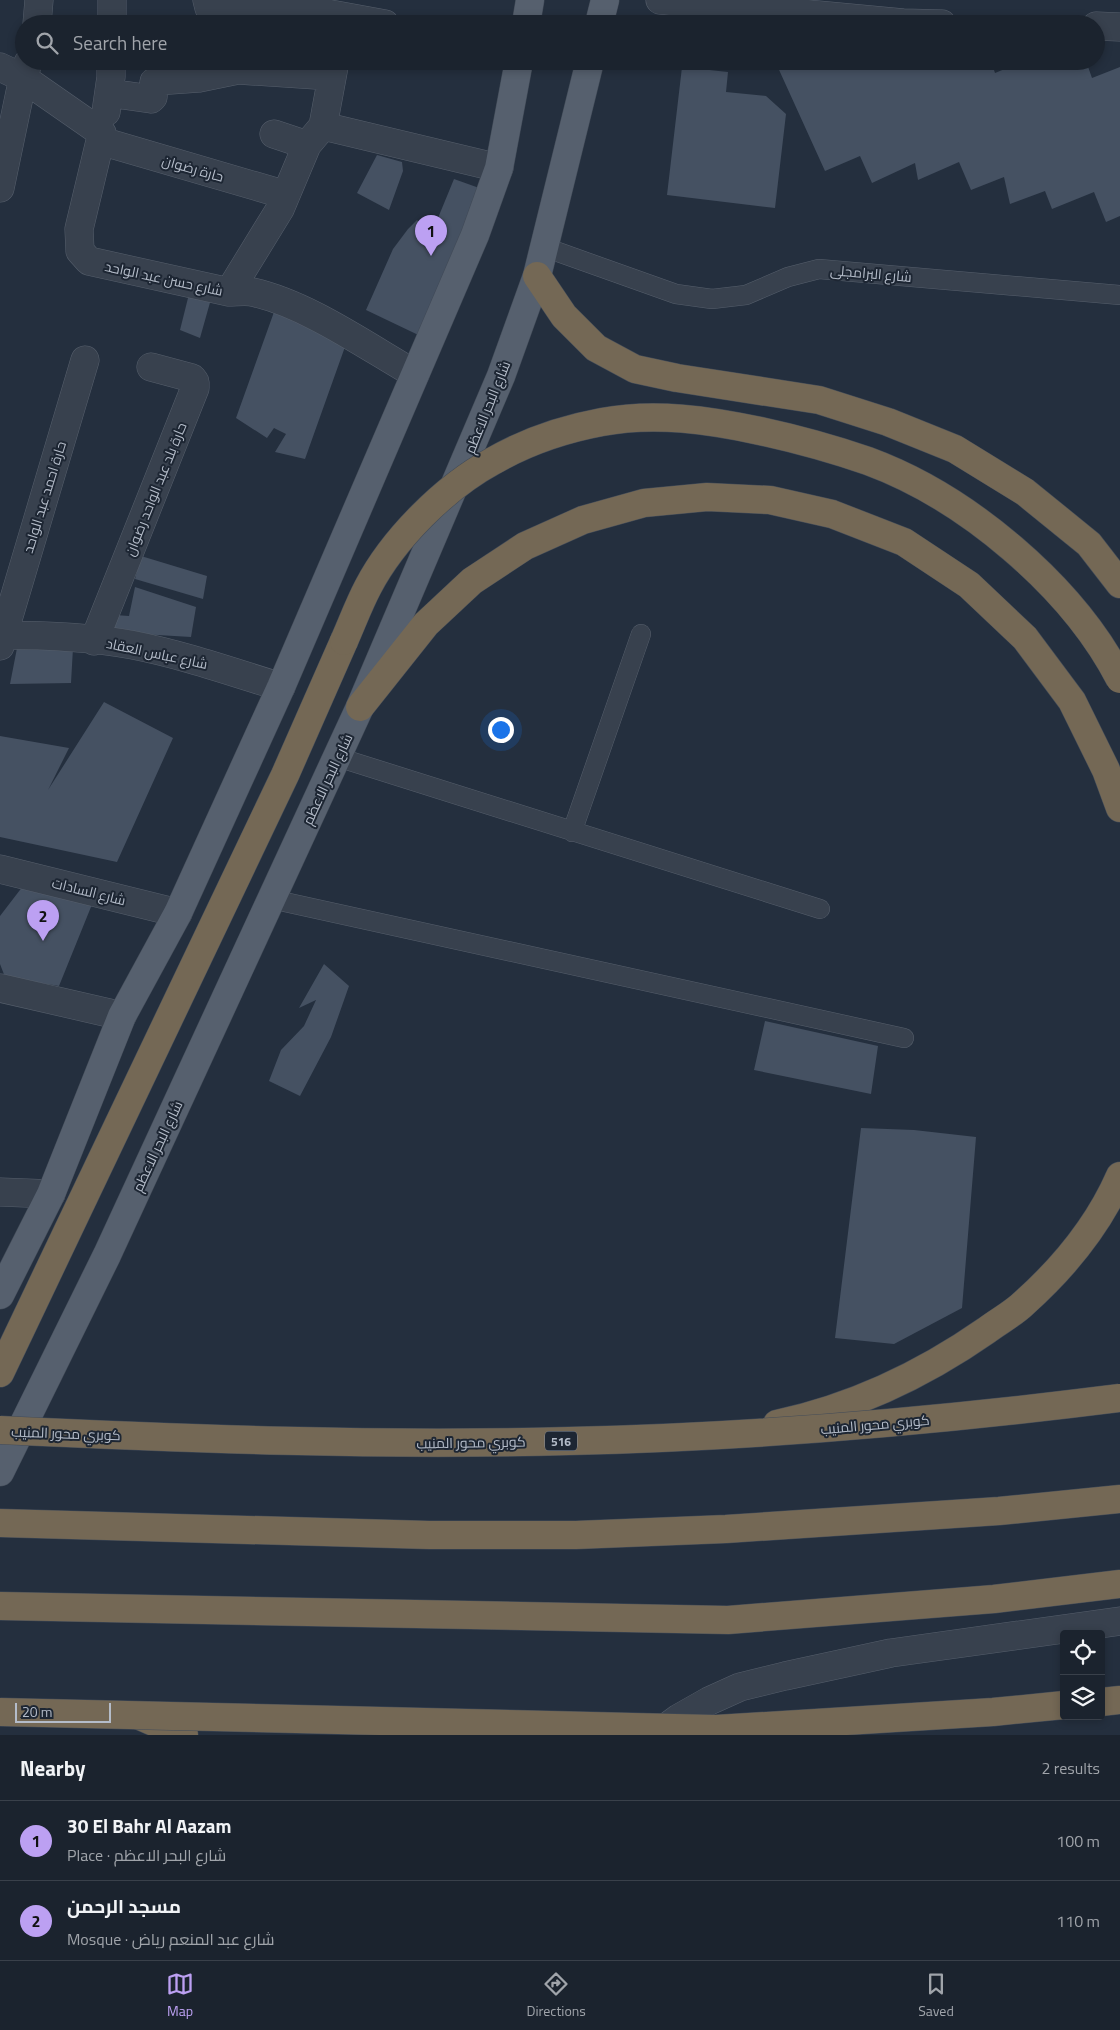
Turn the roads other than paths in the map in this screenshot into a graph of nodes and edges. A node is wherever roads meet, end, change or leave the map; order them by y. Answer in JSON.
{"nodes":[{"id":1,"x":39,"y":0,"type":"edge"},
{"id":2,"x":112,"y":0,"type":"edge"},
{"id":3,"x":207,"y":0,"type":"edge"},
{"id":4,"x":388,"y":0,"type":"edge"},
{"id":5,"x":530,"y":0,"type":"edge"},
{"id":6,"x":605,"y":0,"type":"edge"},
{"id":7,"x":660,"y":0,"type":"edge"},
{"id":8,"x":249,"y":4,"type":"edge"},
{"id":9,"x":38,"y":15,"type":"edge"},
{"id":10,"x":112,"y":15,"type":"edge"},
{"id":11,"x":325,"y":15,"type":"edge"},
{"id":12,"x":385,"y":15,"type":"edge"},
{"id":13,"x":528,"y":15,"type":"edge"},
{"id":14,"x":602,"y":15,"type":"edge"},
{"id":15,"x":818,"y":15,"type":"edge"},
{"id":16,"x":1105,"y":26,"type":"edge"},
{"id":17,"x":1120,"y":27,"type":"edge"},
{"id":18,"x":17,"y":70,"type":"edge"},
{"id":19,"x":18,"y":70,"type":"edge"},
{"id":20,"x":110,"y":70,"type":"edge"},
{"id":21,"x":238,"y":70,"type":"edge"},
{"id":22,"x":333,"y":70,"type":"edge"},
{"id":23,"x":516,"y":70,"type":"edge"},
{"id":24,"x":588,"y":70,"type":"edge"},
{"id":25,"x":109,"y":93,"type":"junction"},
{"id":26,"x":274,"y":134,"type":"dead end"},
{"id":27,"x":315,"y":136,"type":"junction"},
{"id":28,"x":102,"y":137,"type":"junction"},
{"id":29,"x":499,"y":168,"type":"junction"},
{"id":30,"x":0,"y":188,"type":"edge"},
{"id":31,"x":286,"y":195,"type":"junction"},
{"id":32,"x":544,"y":247,"type":"junction"},
{"id":33,"x":537,"y":276,"type":"junction"},
{"id":34,"x":229,"y":292,"type":"junction"},
{"id":35,"x":1120,"y":295,"type":"edge"},
{"id":36,"x":85,"y":360,"type":"dead end"},
{"id":37,"x":151,"y":368,"type":"dead end"},
{"id":38,"x":415,"y":374,"type":"junction"},
{"id":39,"x":1120,"y":584,"type":"edge"},
{"id":40,"x":641,"y":634,"type":"dead end"},
{"id":41,"x":1,"y":638,"type":"edge"},
{"id":42,"x":94,"y":640,"type":"junction"},
{"id":43,"x":1120,"y":679,"type":"edge"},
{"id":44,"x":281,"y":687,"type":"junction"},
{"id":45,"x":360,"y":707,"type":"junction"},
{"id":46,"x":337,"y":758,"type":"junction"},
{"id":47,"x":1120,"y":808,"type":"edge"},
{"id":48,"x":572,"y":832,"type":"junction"},
{"id":49,"x":0,"y":868,"type":"edge"},
{"id":50,"x":271,"y":899,"type":"junction"},
{"id":51,"x":820,"y":909,"type":"dead end"},
{"id":52,"x":178,"y":913,"type":"junction"},
{"id":53,"x":0,"y":988,"type":"edge"},
{"id":54,"x":122,"y":1016,"type":"junction"},
{"id":55,"x":904,"y":1038,"type":"dead end"},
{"id":56,"x":1120,"y":1176,"type":"edge"},
{"id":57,"x":0,"y":1192,"type":"edge"},
{"id":58,"x":51,"y":1194,"type":"junction"},
{"id":59,"x":0,"y":1295,"type":"edge"},
{"id":60,"x":0,"y":1372,"type":"edge"},
{"id":61,"x":1120,"y":1398,"type":"edge"},
{"id":62,"x":0,"y":1430,"type":"edge"},
{"id":63,"x":727,"y":1435,"type":"junction"},
{"id":64,"x":0,"y":1472,"type":"edge"},
{"id":65,"x":1120,"y":1499,"type":"edge"},
{"id":66,"x":0,"y":1523,"type":"edge"},
{"id":67,"x":1120,"y":1584,"type":"edge"},
{"id":68,"x":0,"y":1606,"type":"edge"},
{"id":69,"x":1120,"y":1621,"type":"edge"},
{"id":70,"x":1120,"y":1700,"type":"edge"},
{"id":71,"x":1105,"y":1702,"type":"edge"},
{"id":72,"x":1060,"y":1705,"type":"edge"},
{"id":73,"x":0,"y":1712,"type":"edge"},
{"id":74,"x":142,"y":1717,"type":"junction"},
{"id":75,"x":708,"y":1732,"type":"edge"},
{"id":76,"x":184,"y":1735,"type":"edge"},
{"id":77,"x":656,"y":1735,"type":"edge"}],
"edges":[{"from":1,"to":9,"type":"street"},
{"from":2,"to":10,"type":"street"},
{"from":3,"to":8,"type":"street"},
{"from":4,"to":12,"type":"street"},
{"from":5,"to":13,"type":"main road"},
{"from":6,"to":14,"type":"main road"},
{"from":7,"to":15,"type":"street"},
{"from":8,"to":11,"type":"street"},
{"from":16,"to":17,"type":"street"},
{"from":18,"to":30,"type":"street"},
{"from":19,"to":28,"type":"street"},
{"from":20,"to":25,"type":"street","name":"شارع حسن عبد الواحد"},
{"from":21,"to":25,"type":"street"},
{"from":22,"to":27,"type":"street"},
{"from":23,"to":29,"type":"main road"},
{"from":24,"to":32,"type":"main road","name":"شارع البحر الاعظم"},
{"from":25,"to":28,"type":"street","name":"شارع حسن عبد الواحد"},
{"from":26,"to":27,"type":"street"},
{"from":27,"to":29,"type":"street"},
{"from":27,"to":31,"type":"street"},
{"from":28,"to":31,"type":"street","name":"حارة رضوان"},
{"from":28,"to":34,"type":"street","name":"شارع حسن عبد الواحد"},
{"from":29,"to":38,"type":"main road"},
{"from":31,"to":34,"type":"street"},
{"from":32,"to":33,"type":"main road","name":"شارع البحر الاعظم"},
{"from":32,"to":35,"type":"lane","name":"شارع البرامجلى"},
{"from":33,"to":39,"type":"highway"},
{"from":33,"to":45,"type":"main road","name":"شارع البحر الاعظم"},
{"from":34,"to":38,"type":"street","name":"شارع حسن عبد الواحد"},
{"from":36,"to":41,"type":"street","name":"حارة احمد عبد الواحد"},
{"from":37,"to":42,"type":"street","name":"حارة بلد عبد الواحد رضوان"},
{"from":38,"to":44,"type":"main road"},
{"from":40,"to":48,"type":"lane"},
{"from":41,"to":42,"type":"street","name":"شارع عباس العقاد"},
{"from":42,"to":44,"type":"street","name":"شارع عباس العقاد"},
{"from":43,"to":60,"type":"highway","bridge":true},
{"from":44,"to":52,"type":"main road"},
{"from":45,"to":46,"type":"main road","name":"شارع البحر الاعظم"},
{"from":45,"to":47,"type":"highway"},
{"from":46,"to":48,"type":"lane"},
{"from":46,"to":50,"type":"main road","name":"شارع البحر الاعظم"},
{"from":48,"to":51,"type":"lane"},
{"from":49,"to":52,"type":"street","name":"شارع السادات"},
{"from":50,"to":55,"type":"lane"},
{"from":50,"to":64,"type":"main road","name":"شارع البحر الاعظم"},
{"from":52,"to":54,"type":"main road"},
{"from":53,"to":54,"type":"street"},
{"from":54,"to":58,"type":"main road"},
{"from":56,"to":63,"type":"highway","bridge":true},
{"from":57,"to":58,"type":"street"},
{"from":58,"to":59,"type":"main road"},
{"from":61,"to":63,"type":"highway","name":"كوبري محور المنيب","number":"516","bridge":true},
{"from":62,"to":63,"type":"highway","name":"كوبري محور المنيب","number":"516","bridge":true},
{"from":65,"to":66,"type":"highway"},
{"from":67,"to":68,"type":"highway"},
{"from":69,"to":77,"type":"street"},
{"from":70,"to":71,"type":"highway"},
{"from":72,"to":75,"type":"highway","bridge":true},
{"from":73,"to":74,"type":"highway","bridge":true},
{"from":74,"to":75,"type":"highway","bridge":true},
{"from":74,"to":76,"type":"highway"}]}
